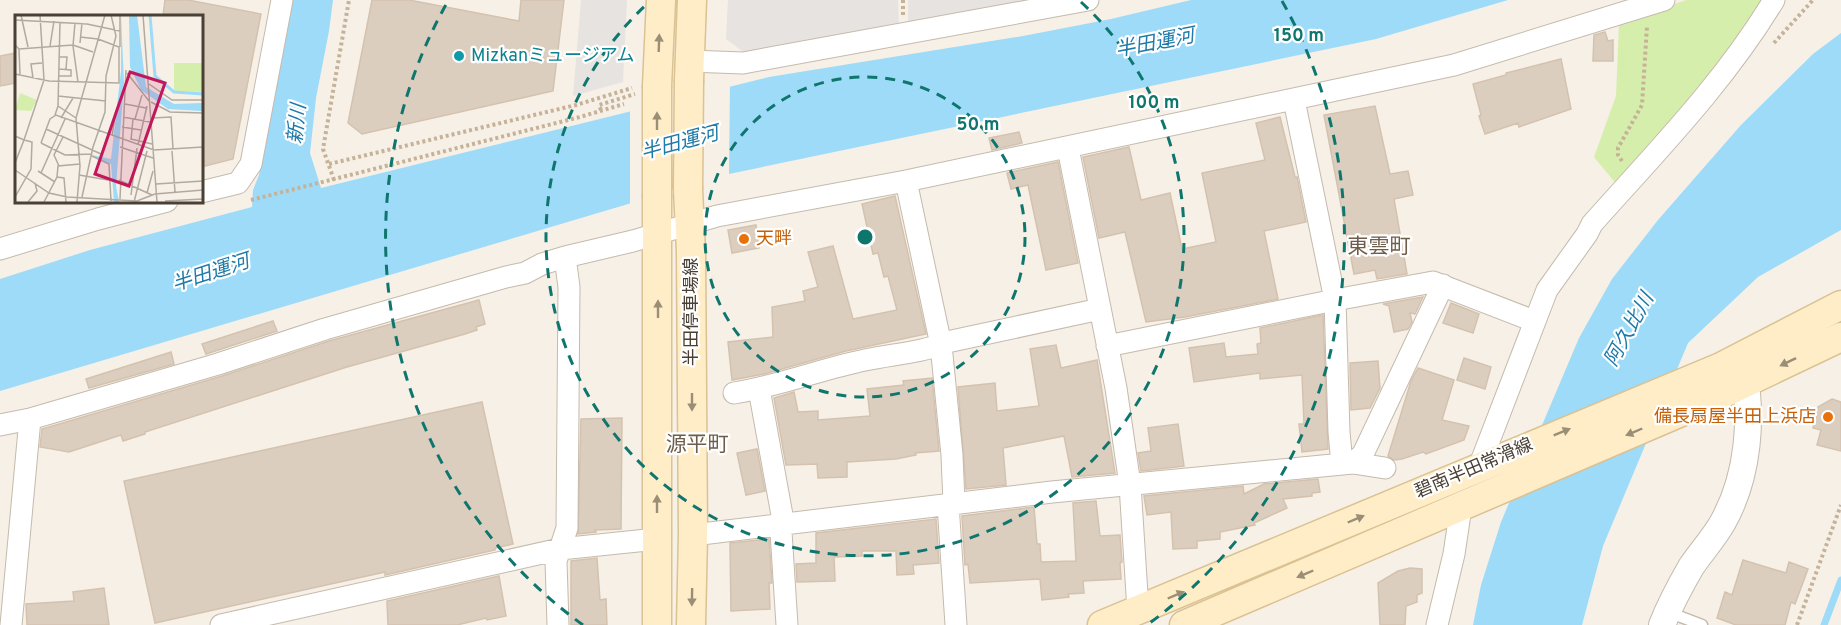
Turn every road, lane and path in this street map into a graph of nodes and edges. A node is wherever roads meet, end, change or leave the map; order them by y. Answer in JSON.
{"nodes":[{"id":1,"x":282,"y":0,"type":"edge"},
{"id":2,"x":349,"y":0,"type":"edge"},
{"id":3,"x":661,"y":0,"type":"edge"},
{"id":4,"x":692,"y":0,"type":"edge"},
{"id":5,"x":1088,"y":0,"type":"edge"},
{"id":6,"x":1664,"y":0,"type":"edge"},
{"id":7,"x":1774,"y":0,"type":"edge"},
{"id":8,"x":1813,"y":0,"type":"edge"},
{"id":9,"x":1641,"y":9,"type":"junction"},
{"id":10,"x":1773,"y":44,"type":"dead end"},
{"id":11,"x":689,"y":71,"type":"junction"},
{"id":12,"x":643,"y":88,"type":"junction"},
{"id":13,"x":1294,"y":100,"type":"junction"},
{"id":14,"x":624,"y":104,"type":"dead end"},
{"id":15,"x":601,"y":111,"type":"junction"},
{"id":16,"x":1068,"y":148,"type":"junction"},
{"id":17,"x":329,"y":164,"type":"junction"},
{"id":18,"x":1637,"y":174,"type":"junction"},
{"id":19,"x":334,"y":180,"type":"junction"},
{"id":20,"x":906,"y":181,"type":"junction"},
{"id":21,"x":202,"y":192,"type":"edge"},
{"id":22,"x":251,"y":200,"type":"dead end"},
{"id":23,"x":163,"y":202,"type":"edge"},
{"id":24,"x":689,"y":225,"type":"junction"},
{"id":25,"x":658,"y":234,"type":"junction"},
{"id":26,"x":0,"y":249,"type":"edge"},
{"id":27,"x":565,"y":257,"type":"junction"},
{"id":28,"x":1443,"y":285,"type":"junction"},
{"id":29,"x":1335,"y":300,"type":"junction"},
{"id":30,"x":1841,"y":305,"type":"edge"},
{"id":31,"x":1100,"y":309,"type":"junction"},
{"id":32,"x":1534,"y":321,"type":"junction"},
{"id":33,"x":1841,"y":337,"type":"edge"},
{"id":34,"x":941,"y":345,"type":"junction"},
{"id":35,"x":1107,"y":346,"type":"junction"},
{"id":36,"x":1736,"y":369,"type":"junction"},
{"id":37,"x":759,"y":389,"type":"junction"},
{"id":38,"x":734,"y":393,"type":"dead end"},
{"id":39,"x":30,"y":419,"type":"junction"},
{"id":40,"x":0,"y":425,"type":"edge"},
{"id":41,"x":1347,"y":463,"type":"junction"},
{"id":42,"x":1479,"y":467,"type":"junction"},
{"id":43,"x":1385,"y":468,"type":"dead end"},
{"id":44,"x":1130,"y":485,"type":"junction"},
{"id":45,"x":951,"y":504,"type":"junction"},
{"id":46,"x":1841,"y":505,"type":"edge"},
{"id":47,"x":1461,"y":507,"type":"junction"},
{"id":48,"x":782,"y":524,"type":"junction"},
{"id":49,"x":693,"y":535,"type":"junction"},
{"id":50,"x":657,"y":540,"type":"junction"},
{"id":51,"x":560,"y":549,"type":"junction"},
{"id":52,"x":1138,"y":610,"type":"junction"},
{"id":53,"x":1222,"y":618,"type":"edge"},
{"id":54,"x":1665,"y":618,"type":"edge"},
{"id":55,"x":11,"y":625,"type":"edge"},
{"id":56,"x":221,"y":625,"type":"edge"},
{"id":57,"x":558,"y":625,"type":"edge"},
{"id":58,"x":657,"y":625,"type":"edge"},
{"id":59,"x":691,"y":625,"type":"edge"},
{"id":60,"x":787,"y":625,"type":"edge"},
{"id":61,"x":957,"y":625,"type":"edge"},
{"id":62,"x":1102,"y":625,"type":"edge"},
{"id":63,"x":1184,"y":625,"type":"edge"},
{"id":64,"x":1437,"y":625,"type":"edge"},
{"id":65,"x":1702,"y":625,"type":"edge"},
{"id":66,"x":1797,"y":625,"type":"edge"}],
"edges":[{"from":1,"to":21,"type":"street"},
{"from":2,"to":17,"type":"path"},
{"from":12,"to":3,"type":"main road","name":"半田停車場線","one_way":true},
{"from":4,"to":11,"type":"main road","name":"半田停車場線"},
{"from":5,"to":11,"type":"street"},
{"from":6,"to":9,"type":"street"},
{"from":7,"to":18,"type":"street"},
{"from":8,"to":10,"type":"path"},
{"from":9,"to":13,"type":"street"},
{"from":9,"to":18,"type":"path"},
{"from":11,"to":24,"type":"main road","name":"半田停車場線","bridge":true},
{"from":12,"to":15,"type":"path"},
{"from":12,"to":17,"type":"path"},
{"from":25,"to":12,"type":"main road","name":"半田停車場線","one_way":true,"bridge":true},
{"from":13,"to":16,"type":"street"},
{"from":13,"to":29,"type":"street"},
{"from":14,"to":15,"type":"path"},
{"from":15,"to":19,"type":"path"},
{"from":16,"to":20,"type":"street"},
{"from":16,"to":31,"type":"street"},
{"from":17,"to":19,"type":"path"},
{"from":18,"to":32,"type":"street"},
{"from":19,"to":22,"type":"path"},
{"from":20,"to":24,"type":"street"},
{"from":20,"to":34,"type":"street"},
{"from":23,"to":26,"type":"street"},
{"from":24,"to":25,"type":"street"},
{"from":24,"to":49,"type":"main road","name":"半田停車場線","one_way":true},
{"from":25,"to":27,"type":"street"},
{"from":50,"to":25,"type":"main road","name":"半田停車場線","one_way":true},
{"from":27,"to":39,"type":"street"},
{"from":27,"to":51,"type":"street"},
{"from":28,"to":29,"type":"street"},
{"from":28,"to":32,"type":"street"},
{"from":28,"to":41,"type":"street"},
{"from":29,"to":35,"type":"street"},
{"from":29,"to":41,"type":"street"},
{"from":30,"to":36,"type":"main road","name":"碧南半田常滑線"},
{"from":31,"to":34,"type":"street"},
{"from":31,"to":35,"type":"street"},
{"from":32,"to":42,"type":"street"},
{"from":33,"to":36,"type":"main road","name":"碧南半田常滑線","one_way":true},
{"from":34,"to":37,"type":"street"},
{"from":34,"to":45,"type":"street"},
{"from":35,"to":44,"type":"street"},
{"from":42,"to":36,"type":"main road","name":"碧南半田常滑線","one_way":true},
{"from":36,"to":47,"type":"main road","name":"碧南半田常滑線","one_way":true},
{"from":36,"to":54,"type":"street"},
{"from":37,"to":38,"type":"street"},
{"from":37,"to":48,"type":"street"},
{"from":39,"to":40,"type":"street"},
{"from":39,"to":55,"type":"street"},
{"from":41,"to":43,"type":"street"},
{"from":41,"to":44,"type":"street"},
{"from":52,"to":42,"type":"main road","name":"碧南半田常滑線","one_way":true},
{"from":44,"to":45,"type":"street"},
{"from":44,"to":52,"type":"street"},
{"from":45,"to":48,"type":"street"},
{"from":45,"to":61,"type":"street"},
{"from":46,"to":66,"type":"path"},
{"from":47,"to":53,"type":"main road","name":"碧南半田常滑線","one_way":true},
{"from":47,"to":64,"type":"street"},
{"from":48,"to":49,"type":"street"},
{"from":48,"to":60,"type":"street"},
{"from":49,"to":59,"type":"main road","name":"半田停車場線","one_way":true},
{"from":50,"to":51,"type":"street"},
{"from":50,"to":58,"type":"main road","name":"半田停車場線"},
{"from":51,"to":56,"type":"street"},
{"from":51,"to":57,"type":"street"},
{"from":52,"to":62,"type":"main road","name":"碧南半田常滑線"},
{"from":53,"to":63,"type":"main road","name":"碧南半田常滑線"},
{"from":54,"to":65,"type":"lane"}]}
